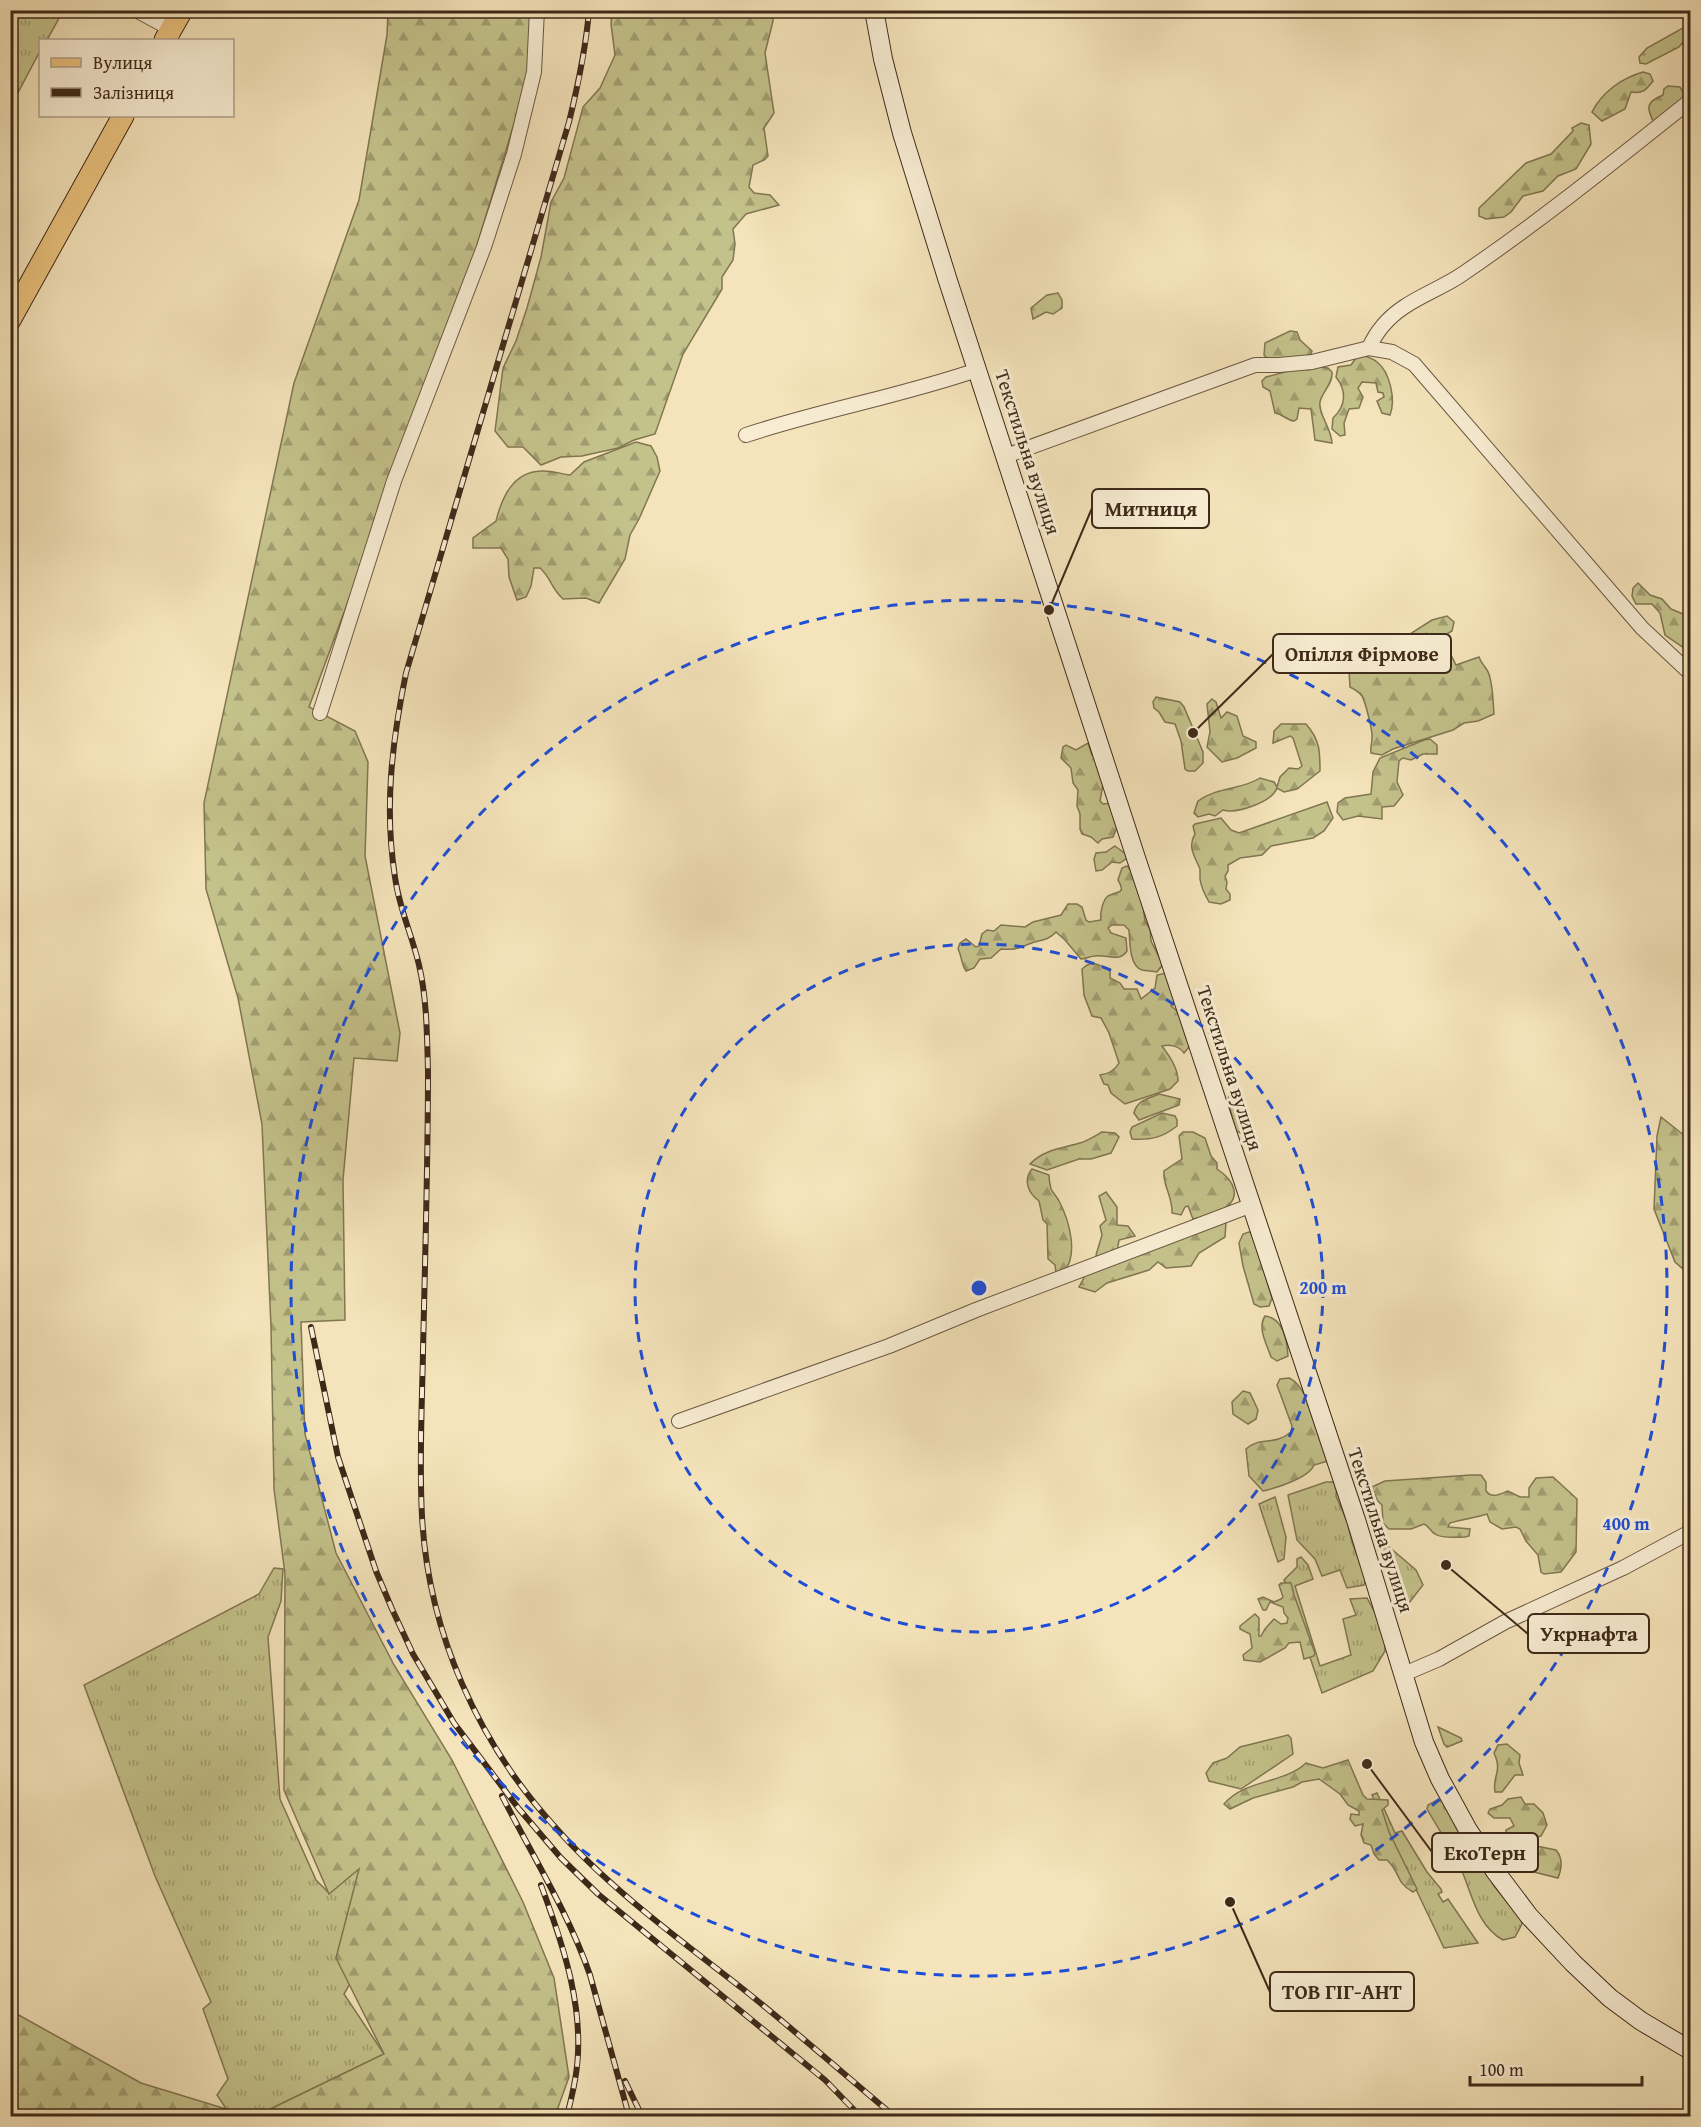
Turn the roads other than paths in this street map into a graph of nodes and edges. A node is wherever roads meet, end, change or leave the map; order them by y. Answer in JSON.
{"nodes":[{"id":1,"x":135,"y":10,"type":"edge"},
{"id":2,"x":537,"y":10,"type":"edge"},
{"id":3,"x":874,"y":10,"type":"edge"},
{"id":4,"x":172,"y":27,"type":"edge"},
{"id":5,"x":1690,"y":101,"type":"edge"},
{"id":6,"x":122,"y":117,"type":"edge"},
{"id":7,"x":10,"y":320,"type":"edge"},
{"id":8,"x":1369,"y":348,"type":"junction"},
{"id":9,"x":977,"y":370,"type":"junction"},
{"id":10,"x":746,"y":435,"type":"dead end"},
{"id":11,"x":1006,"y":456,"type":"junction"},
{"id":12,"x":1690,"y":673,"type":"edge"},
{"id":13,"x":320,"y":713,"type":"dead end"},
{"id":14,"x":1252,"y":1205,"type":"junction"},
{"id":15,"x":679,"y":1421,"type":"dead end"},
{"id":16,"x":1690,"y":1532,"type":"edge"},
{"id":17,"x":1404,"y":1674,"type":"junction"},
{"id":18,"x":1690,"y":2050,"type":"edge"}],
"edges":[{"from":1,"to":4,"type":"street"},
{"from":2,"to":13,"type":"street"},
{"from":3,"to":9,"type":"street","name":"Текстильна вулиця"},
{"from":5,"to":8,"type":"street"},
{"from":6,"to":7,"type":"main road"},
{"from":8,"to":11,"type":"street"},
{"from":8,"to":12,"type":"street"},
{"from":9,"to":10,"type":"street"},
{"from":9,"to":11,"type":"street","name":"Текстильна вулиця"},
{"from":11,"to":14,"type":"street","name":"Текстильна вулиця"},
{"from":14,"to":15,"type":"street"},
{"from":14,"to":17,"type":"street","name":"Текстильна вулиця"},
{"from":16,"to":17,"type":"street"},
{"from":17,"to":18,"type":"street","name":"Текстильна вулиця"}]}
